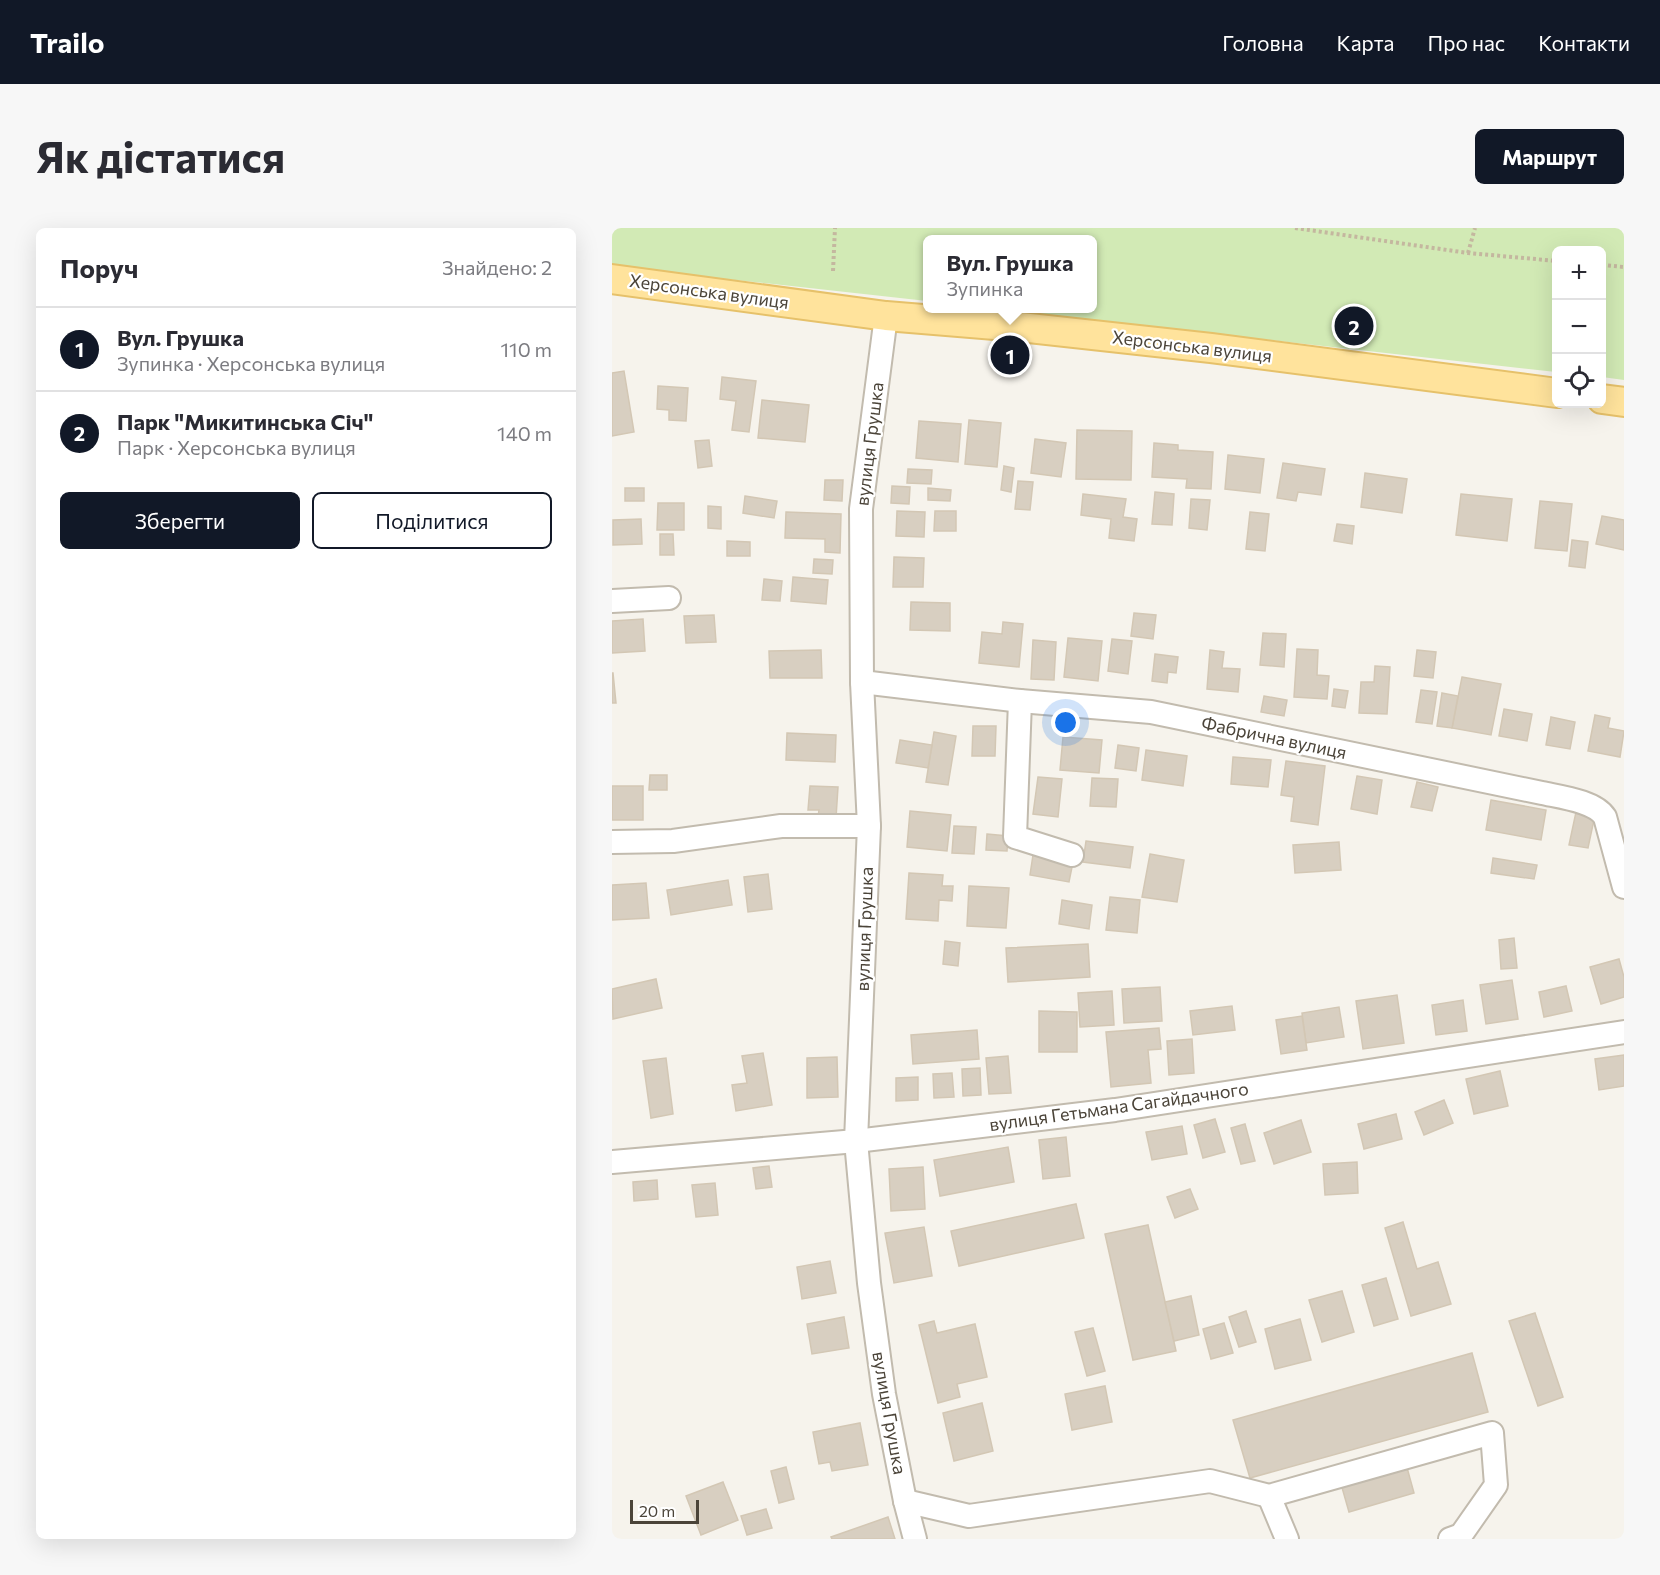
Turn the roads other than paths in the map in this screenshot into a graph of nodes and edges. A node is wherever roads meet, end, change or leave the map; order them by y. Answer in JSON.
{"nodes":[{"id":1,"x":612,"y":279,"type":"edge"},
{"id":2,"x":886,"y":316,"type":"junction"},
{"id":3,"x":1552,"y":392,"type":"edge"},
{"id":4,"x":1606,"y":400,"type":"edge"},
{"id":5,"x":1624,"y":402,"type":"edge"},
{"id":6,"x":669,"y":598,"type":"dead end"},
{"id":7,"x":612,"y":601,"type":"edge"},
{"id":8,"x":862,"y":682,"type":"junction"},
{"id":9,"x":1020,"y":701,"type":"junction"},
{"id":10,"x":869,"y":826,"type":"junction"},
{"id":11,"x":612,"y":842,"type":"edge"},
{"id":12,"x":1072,"y":855,"type":"dead end"},
{"id":13,"x":1624,"y":887,"type":"edge"},
{"id":14,"x":1624,"y":1032,"type":"edge"},
{"id":15,"x":856,"y":1141,"type":"junction"},
{"id":16,"x":612,"y":1162,"type":"edge"},
{"id":17,"x":1269,"y":1496,"type":"junction"},
{"id":18,"x":905,"y":1501,"type":"junction"},
{"id":19,"x":915,"y":1539,"type":"edge"},
{"id":20,"x":1287,"y":1539,"type":"edge"},
{"id":21,"x":1450,"y":1539,"type":"edge"}],
"edges":[{"from":1,"to":2,"type":"main road","name":"Херсонська вулиця"},
{"from":2,"to":3,"type":"main road","name":"Херсонська вулиця"},
{"from":2,"to":8,"type":"street","name":"вулиця Грушка"},
{"from":4,"to":5,"type":"main road"},
{"from":6,"to":7,"type":"street"},
{"from":8,"to":9,"type":"street","name":"Фабрична вулиця"},
{"from":8,"to":10,"type":"street","name":"вулиця Грушка"},
{"from":9,"to":12,"type":"street"},
{"from":9,"to":13,"type":"street","name":"Фабрична вулиця"},
{"from":10,"to":11,"type":"street"},
{"from":10,"to":15,"type":"street","name":"вулиця Грушка"},
{"from":14,"to":15,"type":"street","name":"вулиця Гетьмана Сагайдачного"},
{"from":15,"to":16,"type":"street","name":"вулиця Гетьмана Сагайдачного"},
{"from":15,"to":18,"type":"street","name":"вулиця Грушка"},
{"from":17,"to":18,"type":"street"},
{"from":17,"to":20,"type":"street"},
{"from":17,"to":21,"type":"street"},
{"from":18,"to":19,"type":"street","name":"вулиця Грушка"}]}
